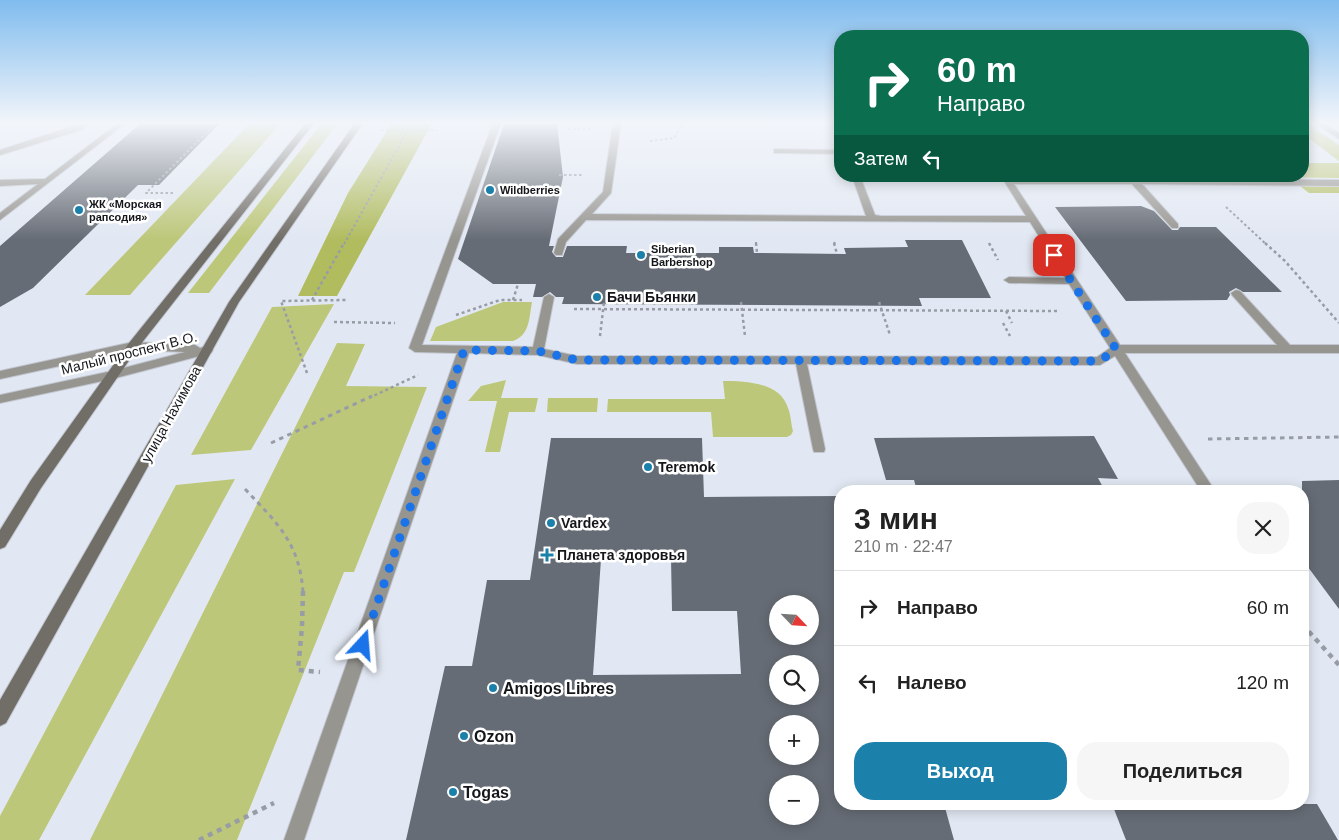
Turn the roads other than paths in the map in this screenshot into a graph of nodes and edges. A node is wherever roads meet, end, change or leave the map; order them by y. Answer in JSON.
{"nodes":[{"id":1,"x":71,"y":162,"type":"edge"},
{"id":2,"x":279,"y":162,"type":"edge"},
{"id":3,"x":331,"y":162,"type":"edge"},
{"id":4,"x":483,"y":162,"type":"edge"},
{"id":5,"x":611,"y":162,"type":"edge"},
{"id":6,"x":46,"y":181,"type":"junction"},
{"id":7,"x":0,"y":182,"type":"edge"},
{"id":8,"x":858,"y":182,"type":"edge"},
{"id":9,"x":1008,"y":182,"type":"edge"},
{"id":10,"x":1135,"y":182,"type":"edge"},
{"id":11,"x":1194,"y":182,"type":"edge"},
{"id":12,"x":1339,"y":183,"type":"edge"},
{"id":13,"x":0,"y":217,"type":"edge"},
{"id":14,"x":584,"y":217,"type":"junction"},
{"id":15,"x":871,"y":218,"type":"junction"},
{"id":16,"x":1031,"y":219,"type":"junction"},
{"id":17,"x":1175,"y":226,"type":"dead end"},
{"id":18,"x":559,"y":253,"type":"dead end"},
{"id":19,"x":1009,"y":280,"type":"dead end"},
{"id":20,"x":1071,"y":280,"type":"junction"},
{"id":21,"x":1236,"y":293,"type":"dead end"},
{"id":22,"x":549,"y":298,"type":"road end"},
{"id":23,"x":133,"y":346,"type":"junction"},
{"id":24,"x":1116,"y":349,"type":"junction"},
{"id":25,"x":1286,"y":349,"type":"junction"},
{"id":26,"x":1339,"y":349,"type":"edge"},
{"id":27,"x":207,"y":350,"type":"junction"},
{"id":28,"x":464,"y":350,"type":"junction"},
{"id":29,"x":538,"y":351,"type":"junction"},
{"id":30,"x":802,"y":360,"type":"junction"},
{"id":31,"x":0,"y":375,"type":"edge"},
{"id":32,"x":112,"y":375,"type":"junction"},
{"id":33,"x":0,"y":399,"type":"edge"},
{"id":34,"x":818,"y":449,"type":"dead end"},
{"id":35,"x":1204,"y":485,"type":"edge"},
{"id":36,"x":0,"y":543,"type":"edge"},
{"id":37,"x":0,"y":717,"type":"edge"},
{"id":38,"x":294,"y":840,"type":"edge"}],
"edges":[{"from":1,"to":6,"type":"street"},
{"from":2,"to":23,"type":"main road"},
{"from":3,"to":27,"type":"main road","name":"улица Нахимова"},
{"from":4,"to":28,"type":"street"},
{"from":5,"to":14,"type":"street"},
{"from":6,"to":7,"type":"street"},
{"from":6,"to":13,"type":"street"},
{"from":8,"to":15,"type":"street"},
{"from":9,"to":16,"type":"street"},
{"from":10,"to":17,"type":"street"},
{"from":11,"to":12,"type":"street"},
{"from":14,"to":15,"type":"street"},
{"from":14,"to":18,"type":"street"},
{"from":15,"to":16,"type":"street"},
{"from":16,"to":20,"type":"street"},
{"from":19,"to":20,"type":"street"},
{"from":20,"to":24,"type":"street"},
{"from":21,"to":25,"type":"street"},
{"from":22,"to":29,"type":"street"},
{"from":23,"to":27,"type":"street","name":"Малый проспект В.О."},
{"from":23,"to":31,"type":"street","name":"Малый проспект В.О."},
{"from":23,"to":32,"type":"main road"},
{"from":24,"to":25,"type":"street"},
{"from":24,"to":30,"type":"street"},
{"from":24,"to":35,"type":"street"},
{"from":25,"to":26,"type":"street"},
{"from":27,"to":32,"type":"street","name":"Малый проспект В.О."},
{"from":27,"to":37,"type":"main road","name":"улица Нахимова"},
{"from":28,"to":29,"type":"street"},
{"from":28,"to":38,"type":"street"},
{"from":29,"to":30,"type":"street"},
{"from":30,"to":34,"type":"street"},
{"from":32,"to":33,"type":"street","name":"Малый проспект В.О."},
{"from":32,"to":36,"type":"main road"}]}
